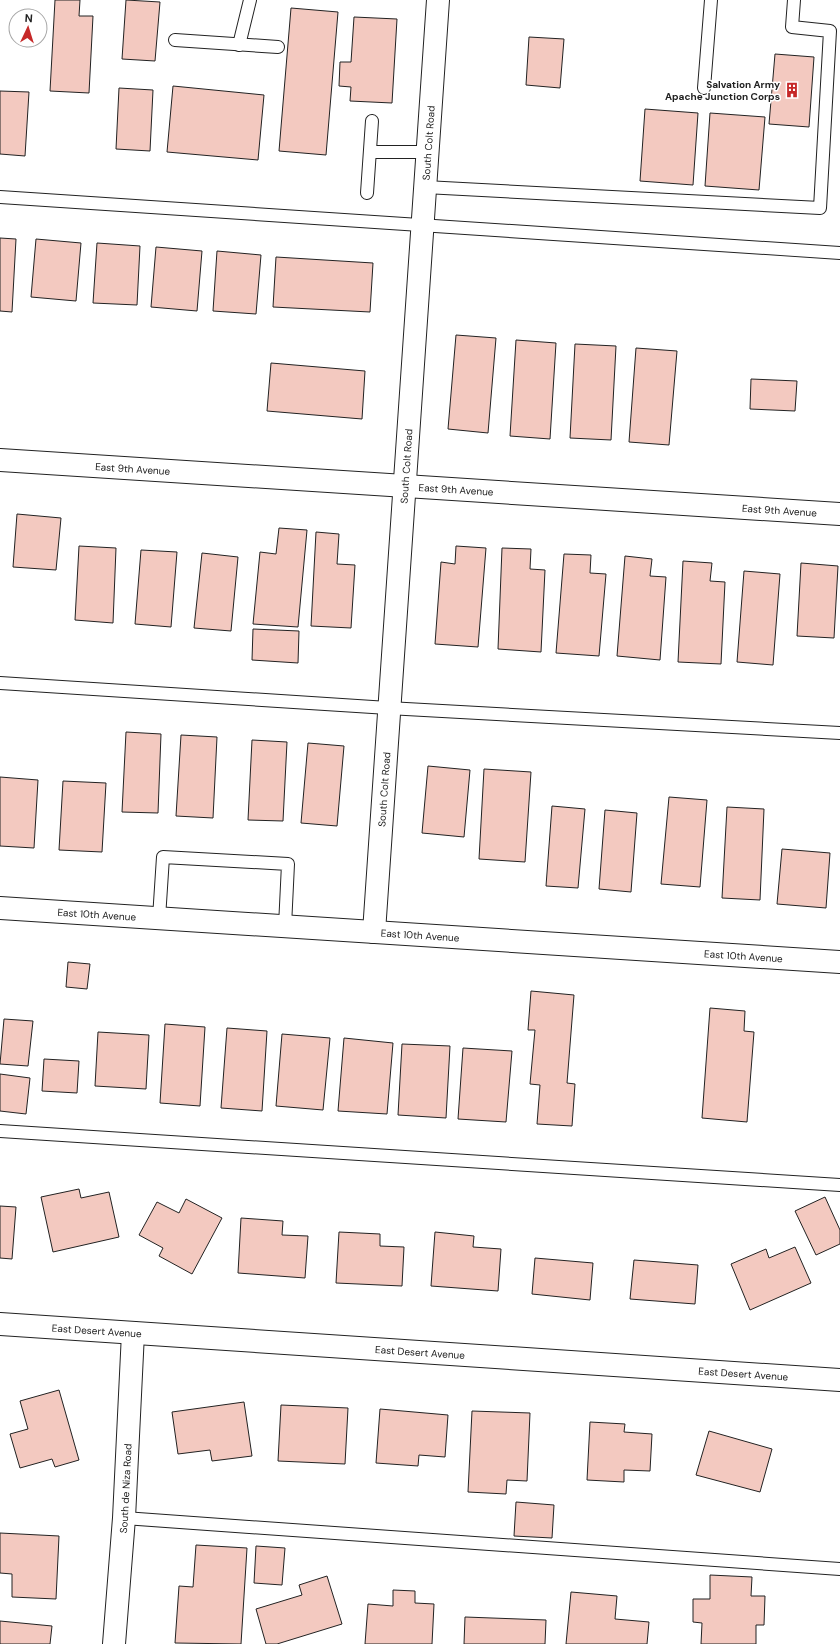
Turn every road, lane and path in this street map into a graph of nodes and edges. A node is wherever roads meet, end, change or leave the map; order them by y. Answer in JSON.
{"nodes":[{"id":1,"x":250,"y":0,"type":"edge"},
{"id":2,"x":438,"y":0,"type":"edge"},
{"id":3,"x":711,"y":0,"type":"edge"},
{"id":4,"x":794,"y":0,"type":"edge"},
{"id":5,"x":175,"y":40,"type":"dead end"},
{"id":6,"x":239,"y":45,"type":"junction"},
{"id":7,"x":278,"y":47,"type":"dead end"},
{"id":8,"x":704,"y":88,"type":"dead end"},
{"id":9,"x":372,"y":121,"type":"dead end"},
{"id":10,"x":370,"y":152,"type":"junction"},
{"id":11,"x":428,"y":152,"type":"junction"},
{"id":12,"x":425,"y":187,"type":"junction"},
{"id":13,"x":367,"y":193,"type":"dead end"},
{"id":14,"x":0,"y":197,"type":"edge"},
{"id":15,"x":423,"y":225,"type":"junction"},
{"id":16,"x":840,"y":253,"type":"edge"},
{"id":17,"x":0,"y":460,"type":"edge"},
{"id":18,"x":405,"y":487,"type":"junction"},
{"id":19,"x":840,"y":514,"type":"edge"},
{"id":20,"x":0,"y":683,"type":"edge"},
{"id":21,"x":388,"y":708,"type":"junction"},
{"id":22,"x":840,"y":733,"type":"edge"},
{"id":23,"x":0,"y":908,"type":"edge"},
{"id":24,"x":159,"y":918,"type":"junction"},
{"id":25,"x":285,"y":926,"type":"junction"},
{"id":26,"x":374,"y":932,"type":"junction"},
{"id":27,"x":840,"y":962,"type":"edge"},
{"id":28,"x":0,"y":1131,"type":"edge"},
{"id":29,"x":840,"y":1185,"type":"edge"},
{"id":30,"x":0,"y":1324,"type":"edge"},
{"id":31,"x":133,"y":1333,"type":"junction"},
{"id":32,"x":840,"y":1380,"type":"edge"},
{"id":33,"x":124,"y":1518,"type":"junction"},
{"id":34,"x":840,"y":1569,"type":"edge"},
{"id":35,"x":114,"y":1644,"type":"edge"}],
"edges":[{"from":1,"to":6,"type":"lane"},
{"from":2,"to":11,"type":"street","name":"South Colt Road"},
{"from":3,"to":8,"type":"lane"},
{"from":4,"to":12,"type":"lane"},
{"from":5,"to":6,"type":"lane"},
{"from":6,"to":7,"type":"lane"},
{"from":9,"to":10,"type":"lane"},
{"from":10,"to":11,"type":"lane"},
{"from":10,"to":13,"type":"lane"},
{"from":11,"to":12,"type":"street","name":"South Colt Road"},
{"from":12,"to":15,"type":"street","name":"South Colt Road"},
{"from":14,"to":15,"type":"lane"},
{"from":15,"to":16,"type":"lane"},
{"from":15,"to":18,"type":"street","name":"South Colt Road"},
{"from":17,"to":18,"type":"street","name":"East 9th Avenue"},
{"from":18,"to":19,"type":"street","name":"East 9th Avenue"},
{"from":18,"to":21,"type":"street","name":"South Colt Road"},
{"from":20,"to":21,"type":"lane"},
{"from":21,"to":22,"type":"lane"},
{"from":21,"to":26,"type":"street","name":"South Colt Road"},
{"from":23,"to":24,"type":"street","name":"East 10th Avenue"},
{"from":24,"to":25,"type":"street","name":"East 10th Avenue"},
{"from":24,"to":25,"type":"lane"},
{"from":25,"to":26,"type":"street","name":"East 10th Avenue"},
{"from":26,"to":27,"type":"street","name":"East 10th Avenue"},
{"from":28,"to":29,"type":"lane"},
{"from":30,"to":31,"type":"street","name":"East Desert Avenue"},
{"from":31,"to":32,"type":"street","name":"East Desert Avenue"},
{"from":31,"to":33,"type":"street","name":"South de Niza Road"},
{"from":33,"to":34,"type":"lane"},
{"from":33,"to":35,"type":"street","name":"South de Niza Road"}]}
